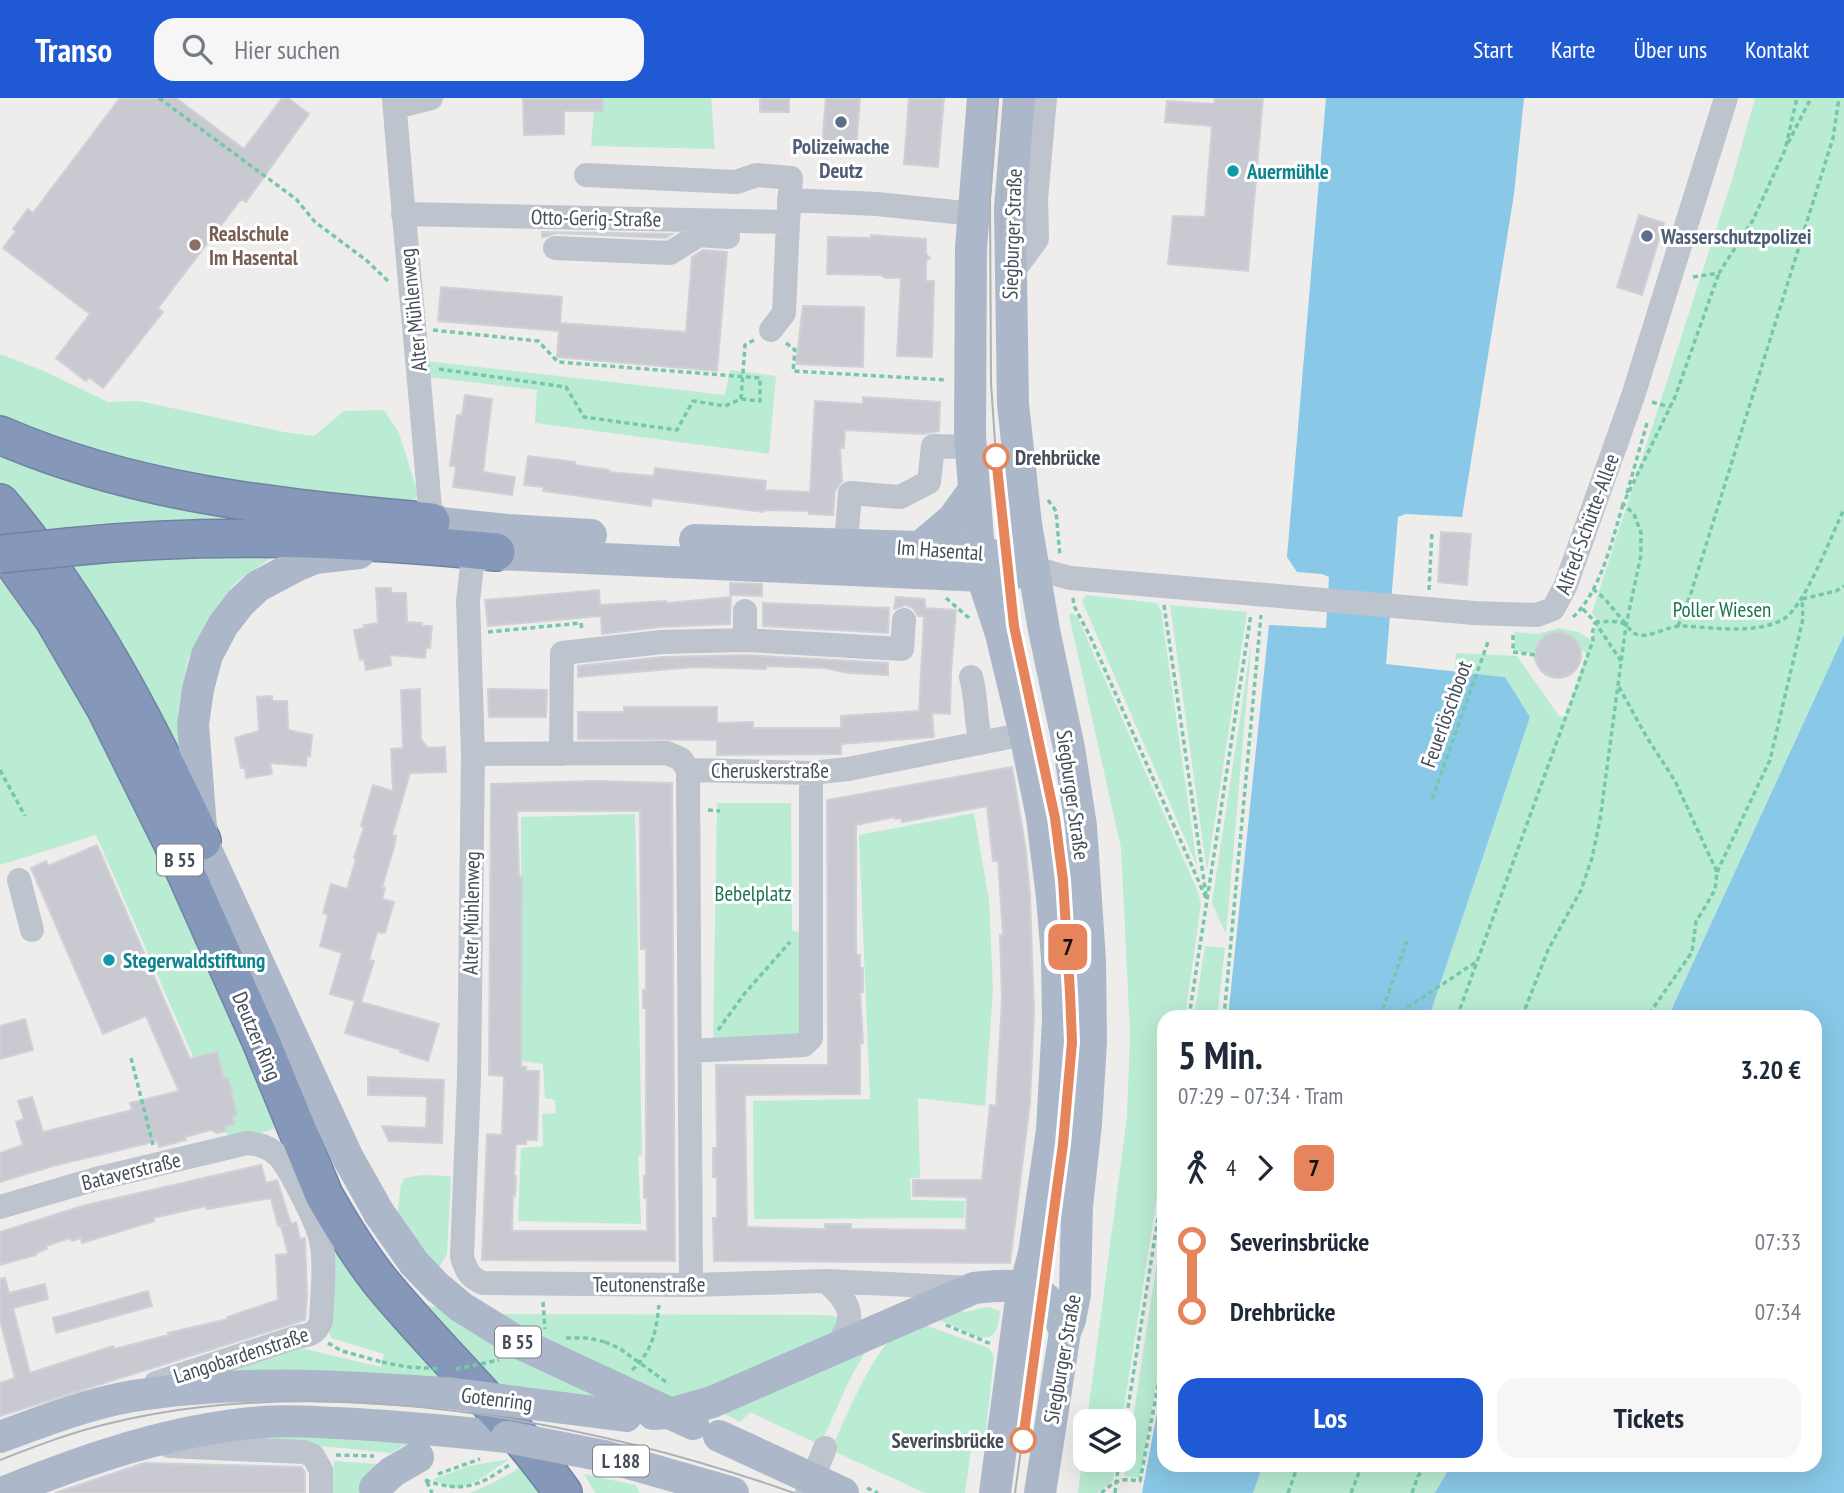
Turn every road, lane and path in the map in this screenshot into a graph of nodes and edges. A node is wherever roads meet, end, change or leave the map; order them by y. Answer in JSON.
{"nodes":[{"id":1,"x":159,"y":98,"type":"edge"},
{"id":2,"x":431,"y":98,"type":"edge"},
{"id":3,"x":982,"y":98,"type":"edge"},
{"id":4,"x":1019,"y":98,"type":"edge"},
{"id":5,"x":1045,"y":98,"type":"edge"},
{"id":6,"x":1726,"y":98,"type":"edge"},
{"id":7,"x":1797,"y":98,"type":"edge"},
{"id":8,"x":1811,"y":98,"type":"edge"},
{"id":9,"x":1839,"y":98,"type":"edge"},
{"id":10,"x":394,"y":103,"type":"edge"},
{"id":11,"x":1785,"y":150,"type":"junction"},
{"id":12,"x":586,"y":175,"type":"dead end"},
{"id":13,"x":789,"y":200,"type":"junction"},
{"id":14,"x":403,"y":214,"type":"junction"},
{"id":15,"x":974,"y":214,"type":"junction"},
{"id":16,"x":745,"y":221,"type":"junction"},
{"id":17,"x":555,"y":248,"type":"dead end"},
{"id":18,"x":1719,"y":273,"type":"junction"},
{"id":19,"x":1010,"y":276,"type":"junction"},
{"id":20,"x":1693,"y":276,"type":"dead end"},
{"id":21,"x":410,"y":287,"type":"junction"},
{"id":22,"x":415,"y":329,"type":"junction"},
{"id":23,"x":771,"y":330,"type":"junction"},
{"id":24,"x":419,"y":367,"type":"junction"},
{"id":25,"x":741,"y":377,"type":"junction"},
{"id":26,"x":950,"y":380,"type":"dead end"},
{"id":27,"x":741,"y":399,"type":"junction"},
{"id":28,"x":1670,"y":407,"type":"junction"},
{"id":29,"x":0,"y":435,"type":"edge"},
{"id":30,"x":971,"y":447,"type":"junction"},
{"id":31,"x":974,"y":490,"type":"junction"},
{"id":32,"x":0,"y":503,"type":"edge"},
{"id":33,"x":1623,"y":504,"type":"junction"},
{"id":34,"x":1844,"y":509,"type":"edge"},
{"id":35,"x":431,"y":522,"type":"junction"},
{"id":36,"x":1432,"y":531,"type":"dead end"},
{"id":37,"x":0,"y":544,"type":"edge"},
{"id":38,"x":846,"y":545,"type":"junction"},
{"id":39,"x":920,"y":547,"type":"junction"},
{"id":40,"x":492,"y":553,"type":"junction"},
{"id":41,"x":0,"y":554,"type":"edge"},
{"id":42,"x":977,"y":559,"type":"junction"},
{"id":43,"x":1034,"y":568,"type":"junction"},
{"id":44,"x":1070,"y":578,"type":"junction"},
{"id":45,"x":1161,"y":586,"type":"junction"},
{"id":46,"x":1844,"y":586,"type":"edge"},
{"id":47,"x":1594,"y":589,"type":"junction"},
{"id":48,"x":1441,"y":591,"type":"dead end"},
{"id":49,"x":1253,"y":595,"type":"junction"},
{"id":50,"x":1802,"y":599,"type":"junction"},
{"id":51,"x":746,"y":611,"type":"dead end"},
{"id":52,"x":904,"y":620,"type":"dead end"},
{"id":53,"x":1595,"y":622,"type":"junction"},
{"id":54,"x":1478,"y":624,"type":"junction"},
{"id":55,"x":1626,"y":625,"type":"junction"},
{"id":56,"x":1678,"y":626,"type":"junction"},
{"id":57,"x":1513,"y":632,"type":"dead end"},
{"id":58,"x":469,"y":634,"type":"junction"},
{"id":59,"x":745,"y":640,"type":"junction"},
{"id":60,"x":584,"y":650,"type":"junction"},
{"id":61,"x":1535,"y":655,"type":"dead end"},
{"id":62,"x":1621,"y":662,"type":"junction"},
{"id":63,"x":971,"y":677,"type":"dead end"},
{"id":64,"x":1618,"y":685,"type":"junction"},
{"id":65,"x":1025,"y":734,"type":"junction"},
{"id":66,"x":981,"y":743,"type":"junction"},
{"id":67,"x":473,"y":754,"type":"junction"},
{"id":68,"x":561,"y":754,"type":"junction"},
{"id":69,"x":0,"y":770,"type":"edge"},
{"id":70,"x":688,"y":771,"type":"junction"},
{"id":71,"x":811,"y":774,"type":"junction"},
{"id":72,"x":1432,"y":799,"type":"dead end"},
{"id":73,"x":25,"y":816,"type":"dead end"},
{"id":74,"x":202,"y":841,"type":"junction"},
{"id":75,"x":1717,"y":872,"type":"junction"},
{"id":76,"x":19,"y":880,"type":"dead end"},
{"id":77,"x":1207,"y":900,"type":"junction"},
{"id":78,"x":32,"y":930,"type":"dead end"},
{"id":79,"x":811,"y":938,"type":"junction"},
{"id":80,"x":1407,"y":941,"type":"dead end"},
{"id":81,"x":1477,"y":961,"type":"junction"},
{"id":82,"x":760,"y":965,"type":"dead end"},
{"id":83,"x":765,"y":969,"type":"junction"},
{"id":84,"x":1190,"y":1010,"type":"edge"},
{"id":85,"x":1225,"y":1010,"type":"edge"},
{"id":86,"x":1382,"y":1010,"type":"edge"},
{"id":87,"x":1404,"y":1010,"type":"edge"},
{"id":88,"x":1460,"y":1010,"type":"edge"},
{"id":89,"x":1525,"y":1010,"type":"edge"},
{"id":90,"x":1652,"y":1010,"type":"edge"},
{"id":91,"x":718,"y":1049,"type":"junction"},
{"id":92,"x":691,"y":1051,"type":"junction"},
{"id":93,"x":131,"y":1058,"type":"dead end"},
{"id":94,"x":264,"y":1145,"type":"joint"},
{"id":95,"x":158,"y":1164,"type":"junction"},
{"id":96,"x":0,"y":1207,"type":"edge"},
{"id":97,"x":1157,"y":1224,"type":"edge"},
{"id":98,"x":472,"y":1279,"type":"joint"},
{"id":99,"x":826,"y":1281,"type":"junction"},
{"id":100,"x":691,"y":1285,"type":"junction"},
{"id":101,"x":1017,"y":1286,"type":"junction"},
{"id":102,"x":974,"y":1288,"type":"junction"},
{"id":103,"x":543,"y":1302,"type":"dead end"},
{"id":104,"x":659,"y":1304,"type":"dead end"},
{"id":105,"x":918,"y":1314,"type":"junction"},
{"id":106,"x":1065,"y":1332,"type":"junction"},
{"id":107,"x":313,"y":1334,"type":"junction"},
{"id":108,"x":563,"y":1338,"type":"dead end"},
{"id":109,"x":547,"y":1341,"type":"dead end"},
{"id":110,"x":605,"y":1342,"type":"dead end"},
{"id":111,"x":999,"y":1345,"type":"dead end"},
{"id":112,"x":831,"y":1352,"type":"junction"},
{"id":113,"x":501,"y":1359,"type":"dead end"},
{"id":114,"x":635,"y":1368,"type":"dead end"},
{"id":115,"x":442,"y":1369,"type":"dead end"},
{"id":116,"x":455,"y":1369,"type":"dead end"},
{"id":117,"x":377,"y":1375,"type":"junction"},
{"id":118,"x":1157,"y":1391,"type":"edge"},
{"id":119,"x":132,"y":1396,"type":"junction"},
{"id":120,"x":1128,"y":1409,"type":"edge"},
{"id":121,"x":0,"y":1437,"type":"edge"},
{"id":122,"x":133,"y":1445,"type":"junction"},
{"id":123,"x":512,"y":1448,"type":"junction"},
{"id":124,"x":825,"y":1448,"type":"dead end"},
{"id":125,"x":477,"y":1450,"type":"junction"},
{"id":126,"x":428,"y":1471,"type":"junction"},
{"id":127,"x":1117,"y":1472,"type":"edge"},
{"id":128,"x":1296,"y":1472,"type":"edge"},
{"id":129,"x":1359,"y":1472,"type":"edge"},
{"id":130,"x":1421,"y":1472,"type":"edge"},
{"id":131,"x":1116,"y":1480,"type":"junction"},
{"id":132,"x":373,"y":1491,"type":"edge"},
{"id":133,"x":2,"y":1493,"type":"edge"},
{"id":134,"x":321,"y":1493,"type":"edge"},
{"id":135,"x":432,"y":1493,"type":"edge"},
{"id":136,"x":563,"y":1493,"type":"edge"},
{"id":137,"x":733,"y":1493,"type":"edge"},
{"id":138,"x":807,"y":1493,"type":"edge"},
{"id":139,"x":843,"y":1493,"type":"edge"},
{"id":140,"x":995,"y":1493,"type":"edge"},
{"id":141,"x":1040,"y":1493,"type":"edge"},
{"id":142,"x":1101,"y":1493,"type":"edge"},
{"id":143,"x":1115,"y":1493,"type":"edge"},
{"id":144,"x":1289,"y":1493,"type":"edge"},
{"id":145,"x":1351,"y":1493,"type":"edge"},
{"id":146,"x":1412,"y":1493,"type":"edge"}],
"edges":[{"from":1,"to":21,"type":"path"},
{"from":2,"to":10,"type":"street"},
{"from":3,"to":15,"type":"main road","name":"Siegburger Straße"},
{"from":4,"to":19,"type":"main road","name":"Siegburger Straße"},
{"from":5,"to":19,"type":"street"},
{"from":6,"to":54,"type":"street","name":"Alfred-Schütte-Allee"},
{"from":7,"to":11,"type":"path"},
{"from":8,"to":11,"type":"path"},
{"from":9,"to":56,"type":"path"},
{"from":10,"to":14,"type":"street","name":"Alter Mühlenweg"},
{"from":11,"to":18,"type":"path"},
{"from":12,"to":13,"type":"street"},
{"from":13,"to":15,"type":"street"},
{"from":13,"to":16,"type":"street","name":"Otto-Gerig-Straße"},
{"from":13,"to":23,"type":"street"},
{"from":14,"to":16,"type":"street","name":"Otto-Gerig-Straße"},
{"from":14,"to":21,"type":"street","name":"Alter Mühlenweg"},
{"from":15,"to":30,"type":"main road","name":"Siegburger Straße"},
{"from":16,"to":17,"type":"street"},
{"from":18,"to":20,"type":"path"},
{"from":18,"to":28,"type":"path"},
{"from":19,"to":43,"type":"main road","name":"Siegburger Straße"},
{"from":21,"to":22,"type":"street","name":"Alter Mühlenweg"},
{"from":22,"to":24,"type":"street","name":"Alter Mühlenweg"},
{"from":22,"to":25,"type":"path"},
{"from":23,"to":25,"type":"path"},
{"from":23,"to":26,"type":"path"},
{"from":24,"to":27,"type":"path"},
{"from":24,"to":35,"type":"street","name":"Alter Mühlenweg"},
{"from":25,"to":27,"type":"path"},
{"from":25,"to":27,"type":"path"},
{"from":28,"to":33,"type":"path"},
{"from":28,"to":33,"type":"path"},
{"from":29,"to":35,"type":"highway"},
{"from":30,"to":31,"type":"main road","name":"Siegburger Straße"},
{"from":30,"to":38,"type":"street"},
{"from":31,"to":39,"type":"main road"},
{"from":31,"to":42,"type":"main road","name":"Siegburger Straße"},
{"from":32,"to":74,"type":"highway","name":"Deutzer Ring","number":"B 55"},
{"from":33,"to":47,"type":"path"},
{"from":33,"to":55,"type":"path"},
{"from":34,"to":50,"type":"path"},
{"from":35,"to":38,"type":"main road","name":"Im Hasental"},
{"from":36,"to":48,"type":"path"},
{"from":37,"to":136,"type":"highway","name":"Deutzer Ring","number":"B 55"},
{"from":38,"to":39,"type":"main road","name":"Im Hasental"},
{"from":39,"to":42,"type":"main road","name":"Im Hasental"},
{"from":40,"to":41,"type":"highway","number":"B 55","bridge":true},
{"from":40,"to":42,"type":"main road","name":"Im Hasental","number":"B 55"},
{"from":40,"to":58,"type":"street","name":"Alter Mühlenweg"},
{"from":40,"to":74,"type":"main road","number":"B 55"},
{"from":42,"to":43,"type":"main road","name":"Im Hasental"},
{"from":42,"to":65,"type":"main road","name":"Siegburger Straße"},
{"from":43,"to":44,"type":"street","name":"Alfred-Schütte-Allee"},
{"from":43,"to":106,"type":"main road","name":"Siegburger Straße"},
{"from":44,"to":45,"type":"street","name":"Alfred-Schütte-Allee"},
{"from":44,"to":77,"type":"path"},
{"from":45,"to":49,"type":"street","name":"Alfred-Schütte-Allee"},
{"from":45,"to":77,"type":"path"},
{"from":46,"to":50,"type":"path"},
{"from":47,"to":53,"type":"path"},
{"from":47,"to":55,"type":"path"},
{"from":49,"to":54,"type":"street","name":"Alfred-Schütte-Allee"},
{"from":49,"to":77,"type":"path"},
{"from":49,"to":85,"type":"path"},
{"from":50,"to":56,"type":"path"},
{"from":50,"to":75,"type":"path"},
{"from":51,"to":59,"type":"street"},
{"from":52,"to":59,"type":"street"},
{"from":53,"to":55,"type":"path"},
{"from":53,"to":62,"type":"path"},
{"from":53,"to":81,"type":"path"},
{"from":54,"to":72,"type":"path","name":"Feuerlöschboot"},
{"from":55,"to":56,"type":"path"},
{"from":55,"to":62,"type":"path"},
{"from":57,"to":61,"type":"path"},
{"from":58,"to":60,"type":"path"},
{"from":58,"to":67,"type":"street","name":"Alter Mühlenweg"},
{"from":59,"to":60,"type":"street"},
{"from":60,"to":68,"type":"street"},
{"from":62,"to":64,"type":"path"},
{"from":63,"to":66,"type":"street"},
{"from":64,"to":75,"type":"path"},
{"from":64,"to":89,"type":"path"},
{"from":65,"to":66,"type":"street","name":"Cheruskerstraße"},
{"from":65,"to":101,"type":"main road","name":"Siegburger Straße"},
{"from":66,"to":71,"type":"street","name":"Cheruskerstraße"},
{"from":67,"to":68,"type":"street","name":"Cheruskerstraße"},
{"from":67,"to":98,"type":"street","name":"Alter Mühlenweg"},
{"from":68,"to":70,"type":"street","name":"Cheruskerstraße"},
{"from":69,"to":73,"type":"path"},
{"from":70,"to":71,"type":"street","name":"Cheruskerstraße"},
{"from":70,"to":92,"type":"street"},
{"from":71,"to":79,"type":"street"},
{"from":74,"to":139,"type":"main road","name":"Deutzer Ring","number":"B 55","bridge":true},
{"from":75,"to":90,"type":"path"},
{"from":76,"to":78,"type":"street"},
{"from":77,"to":84,"type":"path"},
{"from":79,"to":83,"type":"path"},
{"from":79,"to":91,"type":"street"},
{"from":80,"to":86,"type":"path"},
{"from":81,"to":87,"type":"path"},
{"from":81,"to":88,"type":"path"},
{"from":82,"to":83,"type":"path"},
{"from":83,"to":91,"type":"path"},
{"from":91,"to":92,"type":"street"},
{"from":92,"to":100,"type":"street"},
{"from":93,"to":95,"type":"path"},
{"from":94,"to":95,"type":"street","name":"Bataverstraße"},
{"from":94,"to":107,"type":"street","name":"Langobardenstraße"},
{"from":95,"to":96,"type":"street","name":"Bataverstraße"},
{"from":97,"to":120,"type":"path"},
{"from":98,"to":100,"type":"street","name":"Teutonenstraße"},
{"from":99,"to":100,"type":"street","name":"Teutonenstraße"},
{"from":99,"to":102,"type":"street","name":"Teutonenstraße"},
{"from":99,"to":112,"type":"street"},
{"from":101,"to":102,"type":"main road","name":"Teutonenstraße"},
{"from":101,"to":106,"type":"main road"},
{"from":101,"to":140,"type":"main road","name":"Siegburger Straße"},
{"from":102,"to":105,"type":"main road","name":"Gotenring"},
{"from":103,"to":109,"type":"path"},
{"from":104,"to":114,"type":"path"},
{"from":105,"to":111,"type":"path"},
{"from":105,"to":112,"type":"main road","name":"Gotenring"},
{"from":106,"to":141,"type":"main road","name":"Siegburger Straße"},
{"from":107,"to":117,"type":"path"},
{"from":107,"to":119,"type":"street","name":"Langobardenstraße"},
{"from":108,"to":110,"type":"path"},
{"from":112,"to":117,"type":"main road","name":"Gotenring","number":"L 188","bridge":true},
{"from":113,"to":116,"type":"path","bridge":true},
{"from":115,"to":117,"type":"path","bridge":true},
{"from":117,"to":119,"type":"main road","name":"Gotenring","number":"L 188"},
{"from":118,"to":131,"type":"path"},
{"from":119,"to":121,"type":"main road","name":"Gotenring","number":"L 188"},
{"from":122,"to":123,"type":"main road","name":"Gotenring","number":"L 188"},
{"from":122,"to":133,"type":"main road","name":"Gotenring","number":"L 188"},
{"from":122,"to":134,"type":"street","name":"Gotenring"},
{"from":123,"to":125,"type":"main road"},
{"from":123,"to":126,"type":"path"},
{"from":123,"to":137,"type":"main road","number":"L 188","bridge":true},
{"from":124,"to":138,"type":"street"},
{"from":125,"to":126,"type":"main road"},
{"from":125,"to":126,"type":"path"},
{"from":126,"to":132,"type":"main road","bridge":true},
{"from":126,"to":135,"type":"path"},
{"from":127,"to":131,"type":"path"},
{"from":128,"to":144,"type":"path"},
{"from":129,"to":145,"type":"path"},
{"from":130,"to":146,"type":"path"},
{"from":131,"to":142,"type":"path"},
{"from":131,"to":143,"type":"path"}]}
